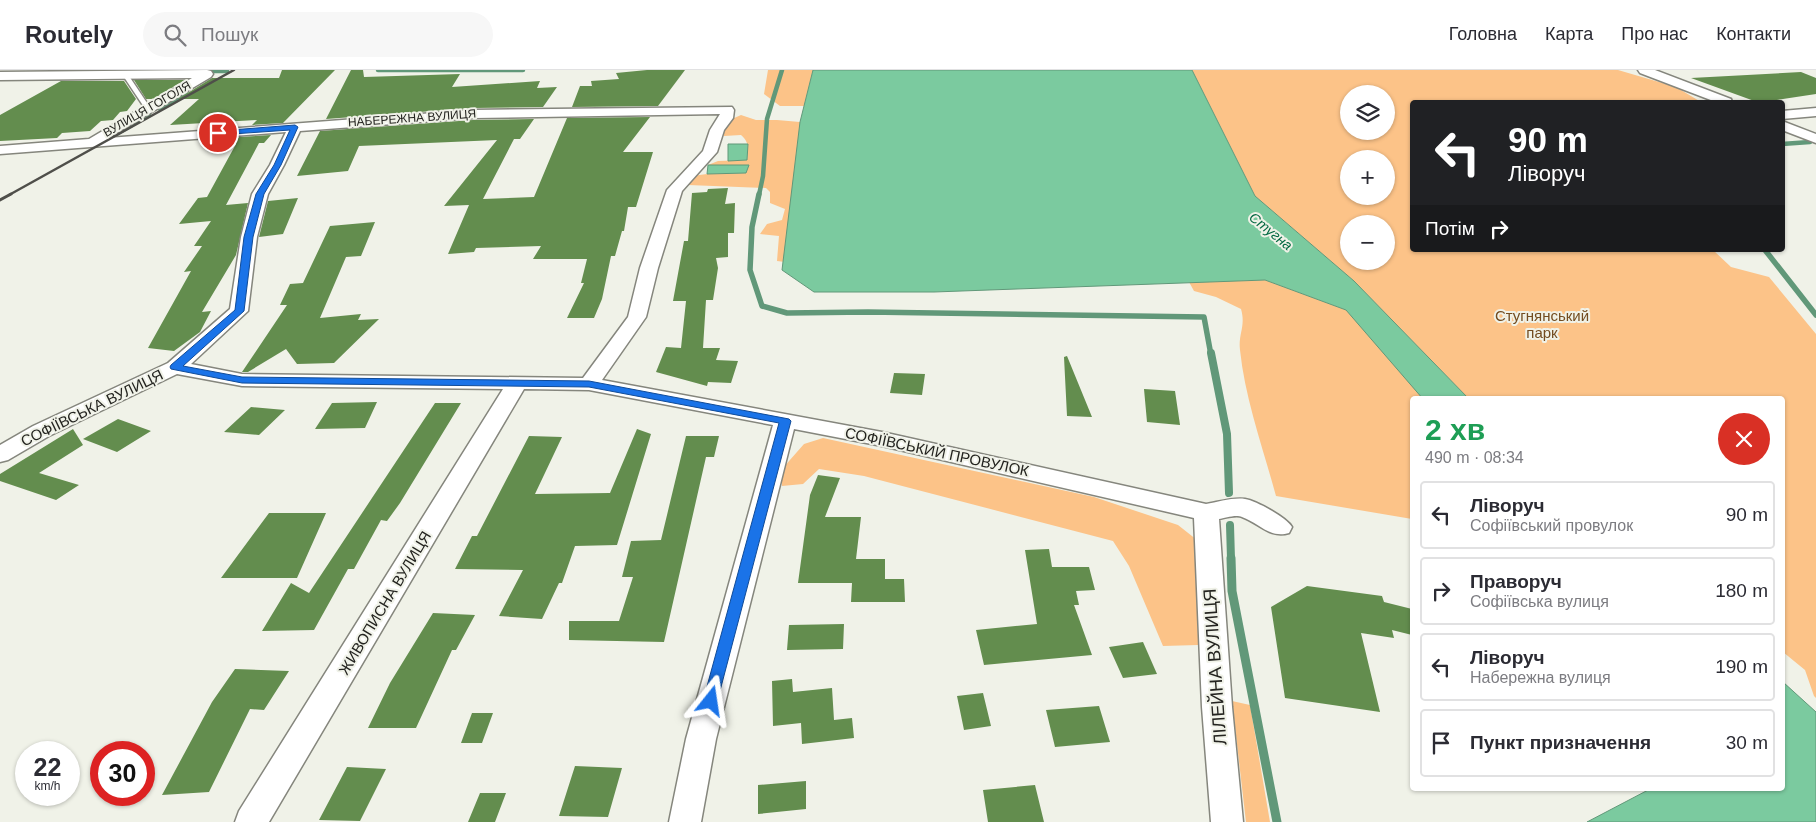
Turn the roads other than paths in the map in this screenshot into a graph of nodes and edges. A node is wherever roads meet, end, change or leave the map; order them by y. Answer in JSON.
{"nodes":[{"id":1,"x":1644,"y":70,"type":"edge"},
{"id":2,"x":125,"y":74,"type":"junction"},
{"id":3,"x":0,"y":76,"type":"edge"},
{"id":4,"x":1721,"y":100,"type":"edge"},
{"id":5,"x":148,"y":109,"type":"junction"},
{"id":6,"x":1816,"y":112,"type":"edge"},
{"id":7,"x":1785,"y":124,"type":"edge"},
{"id":8,"x":1785,"y":124,"type":"edge"},
{"id":9,"x":295,"y":127,"type":"junction"},
{"id":10,"x":1816,"y":139,"type":"edge"},
{"id":11,"x":90,"y":142,"type":"junction"},
{"id":12,"x":0,"y":150,"type":"edge"},
{"id":13,"x":175,"y":367,"type":"junction"},
{"id":14,"x":517,"y":384,"type":"junction"},
{"id":15,"x":589,"y":384,"type":"junction"},
{"id":16,"x":785,"y":421,"type":"junction"},
{"id":17,"x":0,"y":454,"type":"edge"},
{"id":18,"x":1206,"y":512,"type":"junction"},
{"id":19,"x":1280,"y":527,"type":"dead end"},
{"id":20,"x":251,"y":822,"type":"edge"},
{"id":21,"x":685,"y":822,"type":"edge"},
{"id":22,"x":1227,"y":822,"type":"edge"}],
"edges":[{"from":1,"to":4,"type":"street"},
{"from":2,"to":3,"type":"street","name":"ВУЛИЦЯ ГОГОЛЯ"},
{"from":2,"to":5,"type":"lane"},
{"from":2,"to":5,"type":"street","name":"ВУЛИЦЯ ГОГОЛЯ"},
{"from":5,"to":11,"type":"street","name":"ВУЛИЦЯ ГОГОЛЯ"},
{"from":6,"to":7,"type":"street"},
{"from":8,"to":10,"type":"street"},
{"from":9,"to":11,"type":"street","name":"НАБЕРЕЖНА ВУЛИЦЯ"},
{"from":9,"to":13,"type":"street","name":"СОФІЇВСЬКА ВУЛИЦЯ"},
{"from":9,"to":15,"type":"street","name":"НАБЕРЕЖНА ВУЛИЦЯ"},
{"from":11,"to":12,"type":"street","name":"НАБЕРЕЖНА ВУЛИЦЯ"},
{"from":13,"to":14,"type":"street","name":"СОФІЇВСЬКИЙ ПРОВУЛОК"},
{"from":13,"to":17,"type":"street","name":"СОФІЇВСЬКА ВУЛИЦЯ"},
{"from":14,"to":15,"type":"street","name":"СОФІЇВСЬКИЙ ПРОВУЛОК"},
{"from":14,"to":20,"type":"street","name":"ЖИВОПИСНА ВУЛИЦЯ"},
{"from":15,"to":16,"type":"street","name":"СОФІЇВСЬКИЙ ПРОВУЛОК"},
{"from":16,"to":18,"type":"street","name":"СОФІЇВСЬКИЙ ПРОВУЛОК"},
{"from":16,"to":21,"type":"street"},
{"from":18,"to":19,"type":"street","name":"СОФІЇВСЬКИЙ ПРОВУЛОК"},
{"from":18,"to":22,"type":"street","name":"ЛІЛЕЙНА ВУЛИЦЯ"}]}
